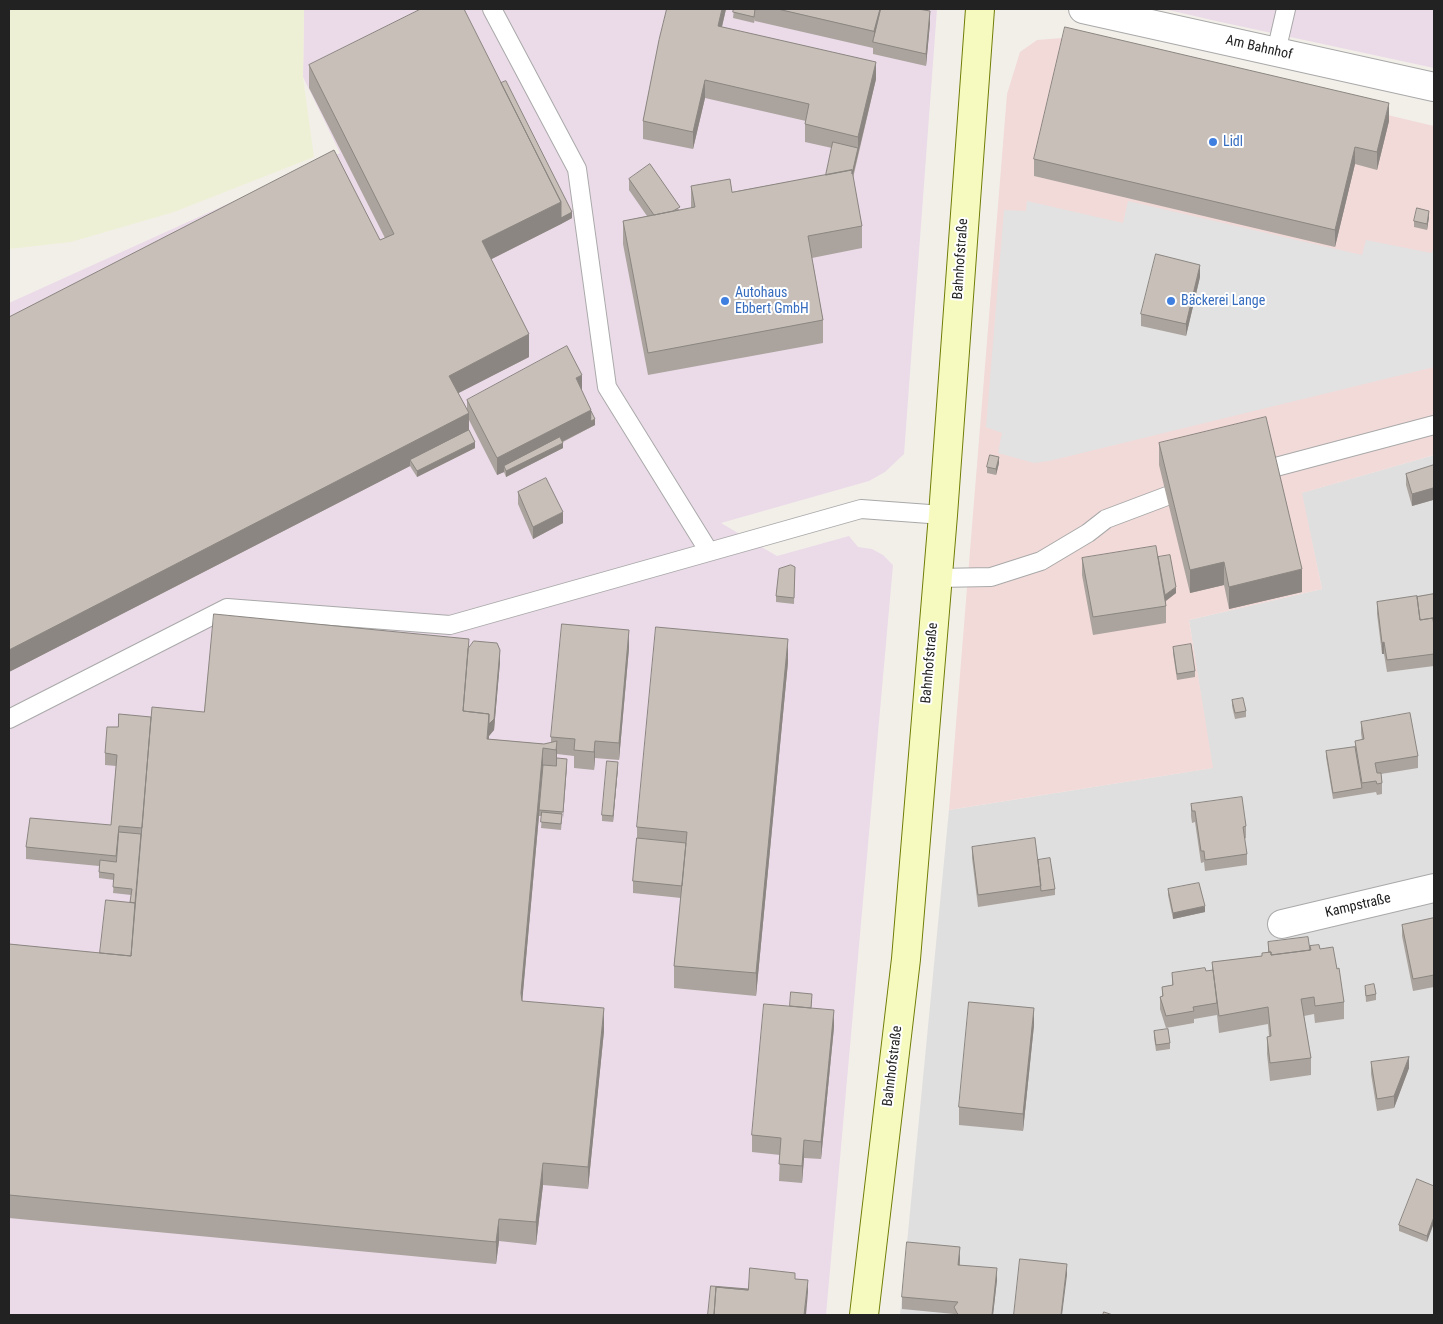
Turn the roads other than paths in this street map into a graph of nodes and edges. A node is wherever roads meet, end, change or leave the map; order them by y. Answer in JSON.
{"nodes":[{"id":1,"x":492,"y":9,"type":"edge"},
{"id":2,"x":980,"y":9,"type":"edge"},
{"id":3,"x":1083,"y":9,"type":"edge"},
{"id":4,"x":1286,"y":9,"type":"edge"},
{"id":5,"x":1276,"y":52,"type":"junction"},
{"id":6,"x":1434,"y":87,"type":"edge"},
{"id":7,"x":1434,"y":426,"type":"edge"},
{"id":8,"x":1272,"y":468,"type":"edge"},
{"id":9,"x":1167,"y":496,"type":"edge"},
{"id":10,"x":943,"y":516,"type":"junction"},
{"id":11,"x":708,"y":550,"type":"junction"},
{"id":12,"x":937,"y":578,"type":"junction"},
{"id":13,"x":9,"y":719,"type":"edge"},
{"id":14,"x":1434,"y":888,"type":"edge"},
{"id":15,"x":1282,"y":924,"type":"dead end"},
{"id":16,"x":864,"y":1315,"type":"edge"}],
"edges":[{"from":1,"to":11,"type":"lane"},
{"from":2,"to":10,"type":"main road","name":"Bahnhofstraße"},
{"from":3,"to":5,"type":"street","name":"Am Bahnhof"},
{"from":4,"to":5,"type":"lane"},
{"from":5,"to":6,"type":"street","name":"Am Bahnhof"},
{"from":7,"to":8,"type":"lane"},
{"from":9,"to":12,"type":"lane"},
{"from":10,"to":11,"type":"lane"},
{"from":10,"to":12,"type":"main road","name":"Bahnhofstraße"},
{"from":11,"to":13,"type":"lane"},
{"from":12,"to":16,"type":"main road","name":"Bahnhofstraße"},
{"from":14,"to":15,"type":"street","name":"Kampstraße"}]}
